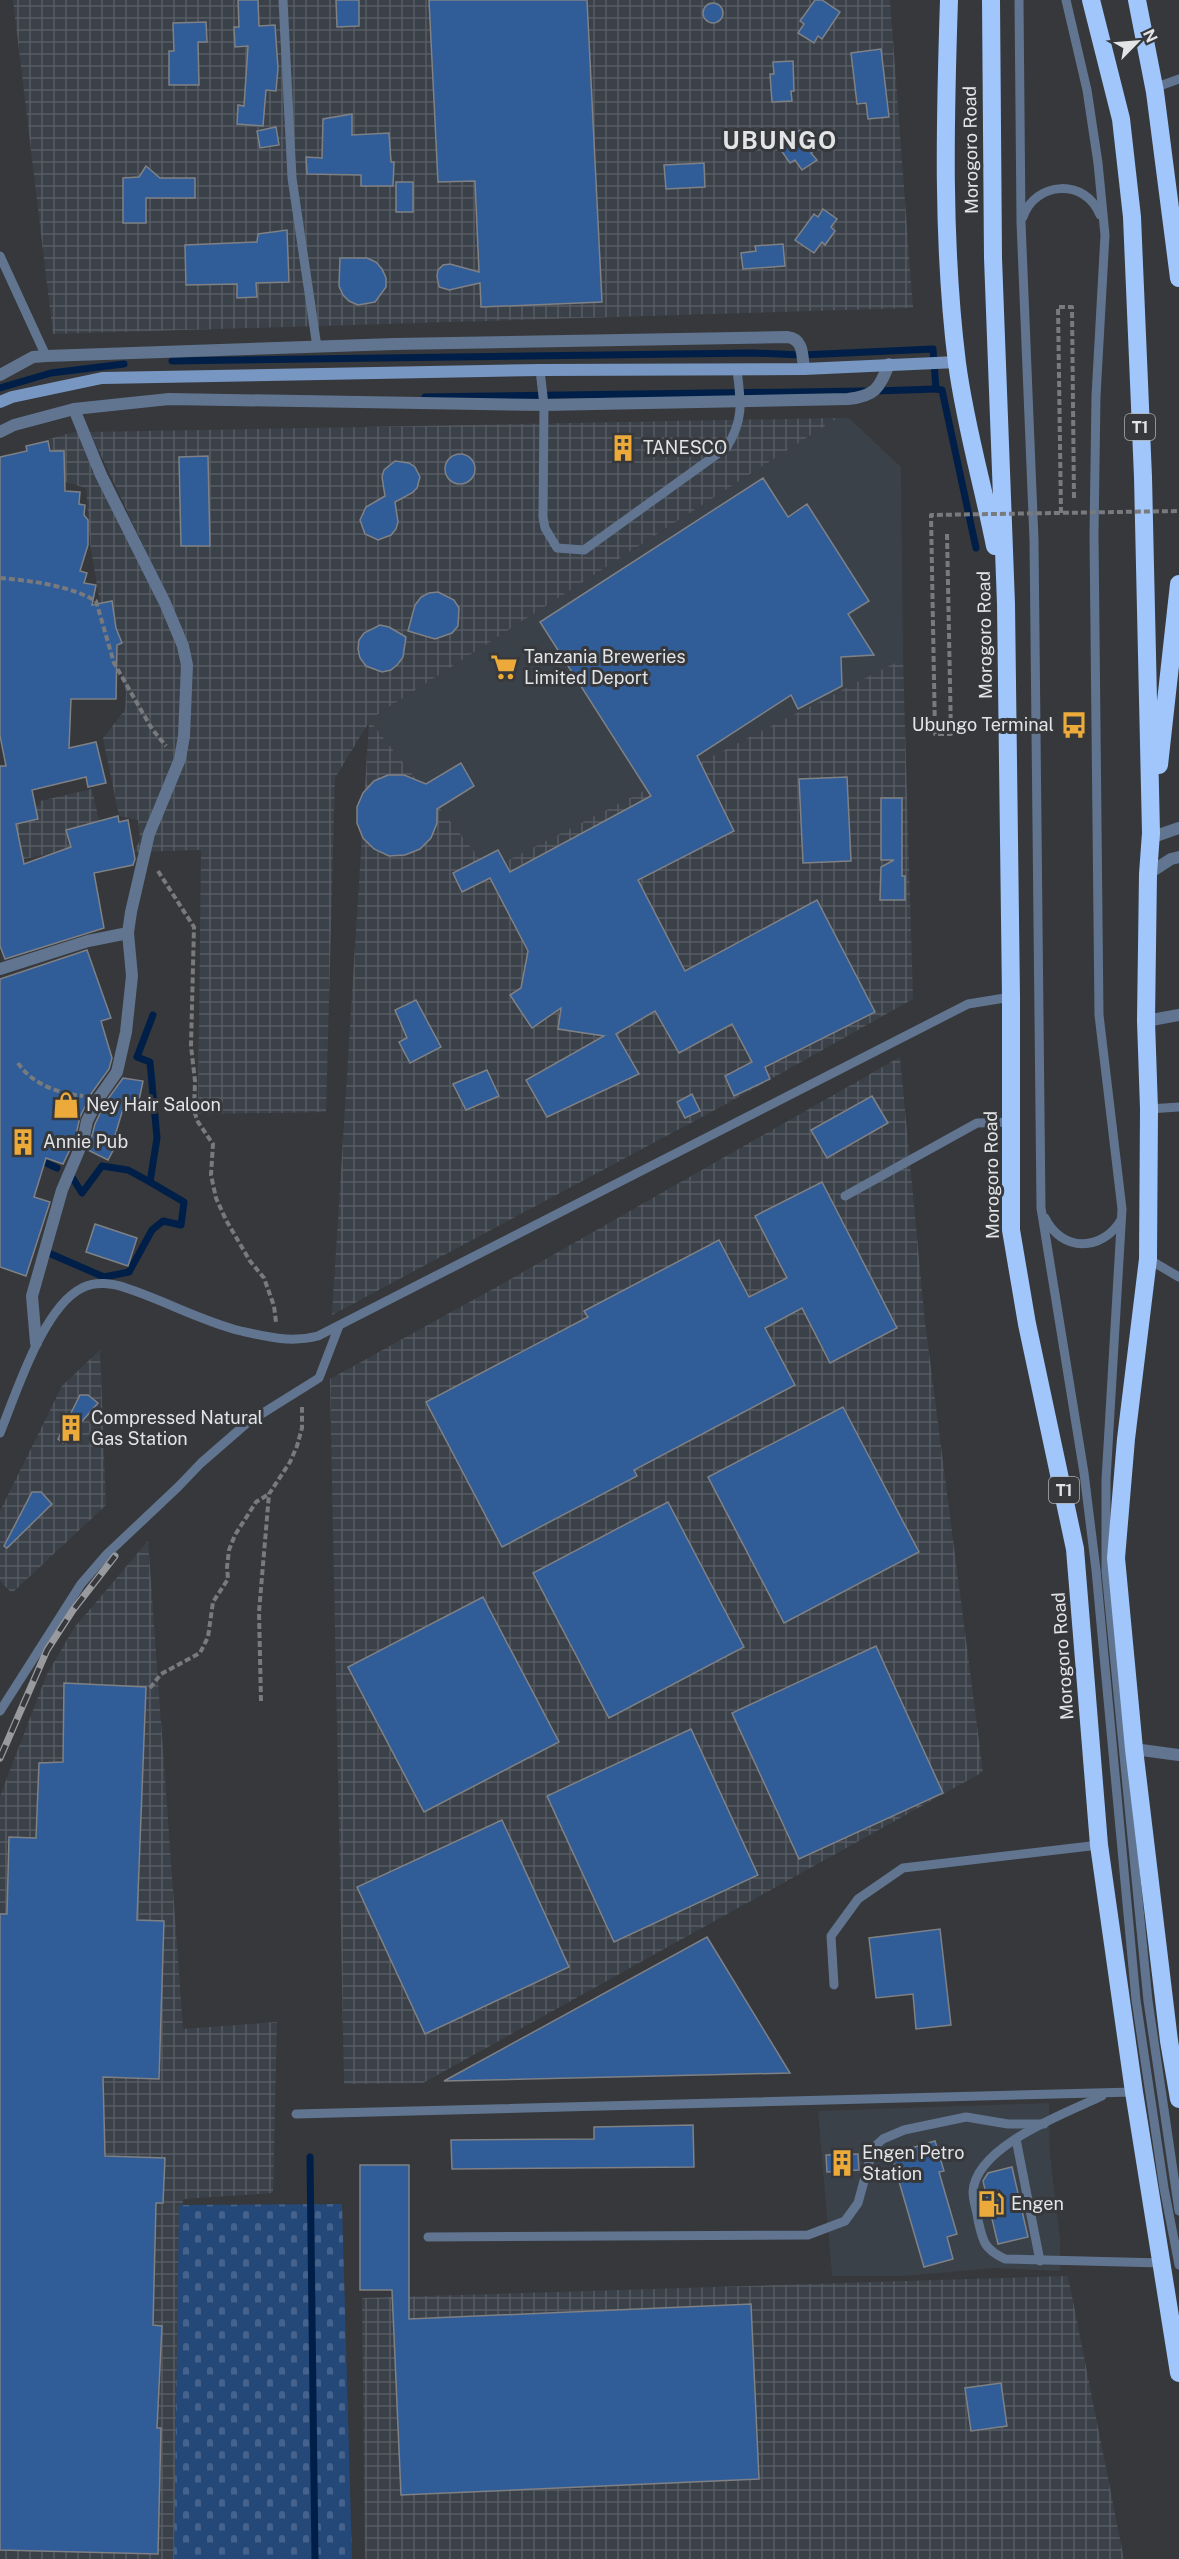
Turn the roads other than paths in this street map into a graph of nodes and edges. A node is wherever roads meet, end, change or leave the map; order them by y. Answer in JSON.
{"nodes":[{"id":1,"x":283,"y":0,"type":"edge"},
{"id":2,"x":949,"y":0,"type":"edge"},
{"id":3,"x":991,"y":0,"type":"edge"},
{"id":4,"x":1019,"y":0,"type":"edge"},
{"id":5,"x":1066,"y":0,"type":"edge"},
{"id":6,"x":1091,"y":0,"type":"edge"},
{"id":7,"x":1137,"y":0,"type":"edge"},
{"id":8,"x":1179,"y":79,"type":"edge"},
{"id":9,"x":1154,"y":88,"type":"junction"},
{"id":10,"x":1021,"y":222,"type":"junction"},
{"id":11,"x":1105,"y":235,"type":"junction"},
{"id":12,"x":0,"y":256,"type":"edge"},
{"id":13,"x":1179,"y":278,"type":"edge"},
{"id":14,"x":317,"y":347,"type":"junction"},
{"id":15,"x":46,"y":356,"type":"junction"},
{"id":16,"x":957,"y":362,"type":"junction"},
{"id":17,"x":889,"y":364,"type":"junction"},
{"id":18,"x":804,"y":369,"type":"junction"},
{"id":19,"x":540,"y":370,"type":"junction"},
{"id":20,"x":737,"y":370,"type":"junction"},
{"id":21,"x":0,"y":375,"type":"edge"},
{"id":22,"x":741,"y":400,"type":"junction"},
{"id":23,"x":0,"y":402,"type":"edge"},
{"id":24,"x":544,"y":405,"type":"junction"},
{"id":25,"x":74,"y":409,"type":"junction"},
{"id":26,"x":0,"y":432,"type":"edge"},
{"id":27,"x":1179,"y":584,"type":"edge"},
{"id":28,"x":1006,"y":604,"type":"junction"},
{"id":29,"x":1179,"y":828,"type":"edge"},
{"id":30,"x":1150,"y":836,"type":"junction"},
{"id":31,"x":1179,"y":857,"type":"edge"},
{"id":32,"x":1148,"y":874,"type":"junction"},
{"id":33,"x":128,"y":933,"type":"junction"},
{"id":34,"x":0,"y":969,"type":"edge"},
{"id":35,"x":1011,"y":997,"type":"junction"},
{"id":36,"x":1179,"y":1015,"type":"edge"},
{"id":37,"x":1146,"y":1021,"type":"junction"},
{"id":38,"x":1179,"y":1107,"type":"edge"},
{"id":39,"x":1149,"y":1109,"type":"junction"},
{"id":40,"x":1011,"y":1122,"type":"junction"},
{"id":41,"x":845,"y":1196,"type":"dead end"},
{"id":42,"x":1041,"y":1208,"type":"junction"},
{"id":43,"x":1122,"y":1209,"type":"junction"},
{"id":44,"x":1149,"y":1259,"type":"junction"},
{"id":45,"x":1179,"y":1277,"type":"edge"},
{"id":46,"x":339,"y":1326,"type":"junction"},
{"id":47,"x":36,"y":1343,"type":"junction"},
{"id":48,"x":0,"y":1433,"type":"edge"},
{"id":49,"x":0,"y":1711,"type":"edge"},
{"id":50,"x":1134,"y":1749,"type":"junction"},
{"id":51,"x":1179,"y":1755,"type":"edge"},
{"id":52,"x":1099,"y":1845,"type":"junction"},
{"id":53,"x":834,"y":1985,"type":"dead end"},
{"id":54,"x":1134,"y":2092,"type":"junction"},
{"id":55,"x":1107,"y":2093,"type":"junction"},
{"id":56,"x":1179,"y":2099,"type":"edge"},
{"id":57,"x":296,"y":2114,"type":"dead end"},
{"id":58,"x":1044,"y":2124,"type":"junction"},
{"id":59,"x":1016,"y":2139,"type":"junction"},
{"id":60,"x":1179,"y":2211,"type":"edge"},
{"id":61,"x":429,"y":2237,"type":"dead end"},
{"id":62,"x":1040,"y":2261,"type":"junction"},
{"id":63,"x":1170,"y":2264,"type":"edge"},
{"id":64,"x":1179,"y":2373,"type":"edge"}],
"edges":[{"from":1,"to":14,"type":"lane"},
{"from":2,"to":16,"type":"highway","number":"T1"},
{"from":3,"to":28,"type":"highway","name":"Morogoro Road","number":"T1"},
{"from":4,"to":10,"type":"lane","name":"Morogoro Road"},
{"from":5,"to":11,"type":"lane"},
{"from":6,"to":30,"type":"highway","number":"T1"},
{"from":7,"to":9,"type":"highway"},
{"from":8,"to":9,"type":"lane"},
{"from":9,"to":13,"type":"highway"},
{"from":10,"to":11,"type":"lane"},
{"from":10,"to":42,"type":"lane","name":"Morogoro Road"},
{"from":11,"to":43,"type":"lane"},
{"from":12,"to":15,"type":"lane"},
{"from":14,"to":15,"type":"street"},
{"from":14,"to":18,"type":"street"},
{"from":15,"to":21,"type":"street"},
{"from":16,"to":17,"type":"main road"},
{"from":16,"to":28,"type":"highway","number":"T1"},
{"from":17,"to":18,"type":"main road"},
{"from":17,"to":22,"type":"street"},
{"from":18,"to":20,"type":"main road"},
{"from":19,"to":20,"type":"main road"},
{"from":19,"to":23,"type":"main road"},
{"from":19,"to":24,"type":"lane"},
{"from":20,"to":22,"type":"lane"},
{"from":22,"to":24,"type":"street"},
{"from":22,"to":24,"type":"lane"},
{"from":24,"to":25,"type":"street"},
{"from":25,"to":26,"type":"street"},
{"from":25,"to":33,"type":"street"},
{"from":27,"to":30,"type":"highway","number":"T1"},
{"from":28,"to":35,"type":"highway","name":"Morogoro Road","number":"T1"},
{"from":29,"to":30,"type":"street"},
{"from":30,"to":32,"type":"highway","number":"T1"},
{"from":31,"to":32,"type":"street"},
{"from":32,"to":37,"type":"highway","number":"T1"},
{"from":33,"to":34,"type":"street"},
{"from":33,"to":47,"type":"street"},
{"from":35,"to":40,"type":"highway","name":"Morogoro Road","number":"T1"},
{"from":35,"to":46,"type":"lane"},
{"from":36,"to":37,"type":"street"},
{"from":37,"to":39,"type":"highway","number":"T1"},
{"from":38,"to":39,"type":"lane"},
{"from":39,"to":44,"type":"highway","number":"T1"},
{"from":40,"to":41,"type":"lane"},
{"from":40,"to":52,"type":"highway","name":"Morogoro Road","number":"T1"},
{"from":42,"to":43,"type":"lane"},
{"from":42,"to":63,"type":"lane","name":"Morogoro Road"},
{"from":43,"to":60,"type":"lane"},
{"from":44,"to":45,"type":"lane"},
{"from":44,"to":50,"type":"highway","number":"T1"},
{"from":46,"to":47,"type":"lane"},
{"from":46,"to":49,"type":"lane"},
{"from":47,"to":48,"type":"lane"},
{"from":50,"to":51,"type":"street"},
{"from":50,"to":56,"type":"highway","number":"T1"},
{"from":52,"to":53,"type":"lane"},
{"from":52,"to":54,"type":"highway","name":"Morogoro Road","number":"T1"},
{"from":54,"to":55,"type":"lane"},
{"from":54,"to":63,"type":"highway","name":"Morogoro Road","number":"T1"},
{"from":55,"to":57,"type":"lane"},
{"from":55,"to":58,"type":"lane"},
{"from":58,"to":59,"type":"lane"},
{"from":58,"to":61,"type":"lane"},
{"from":59,"to":62,"type":"lane"},
{"from":59,"to":62,"type":"lane"},
{"from":62,"to":63,"type":"lane"},
{"from":63,"to":64,"type":"highway","name":"Morogoro Road","number":"T1"}]}
